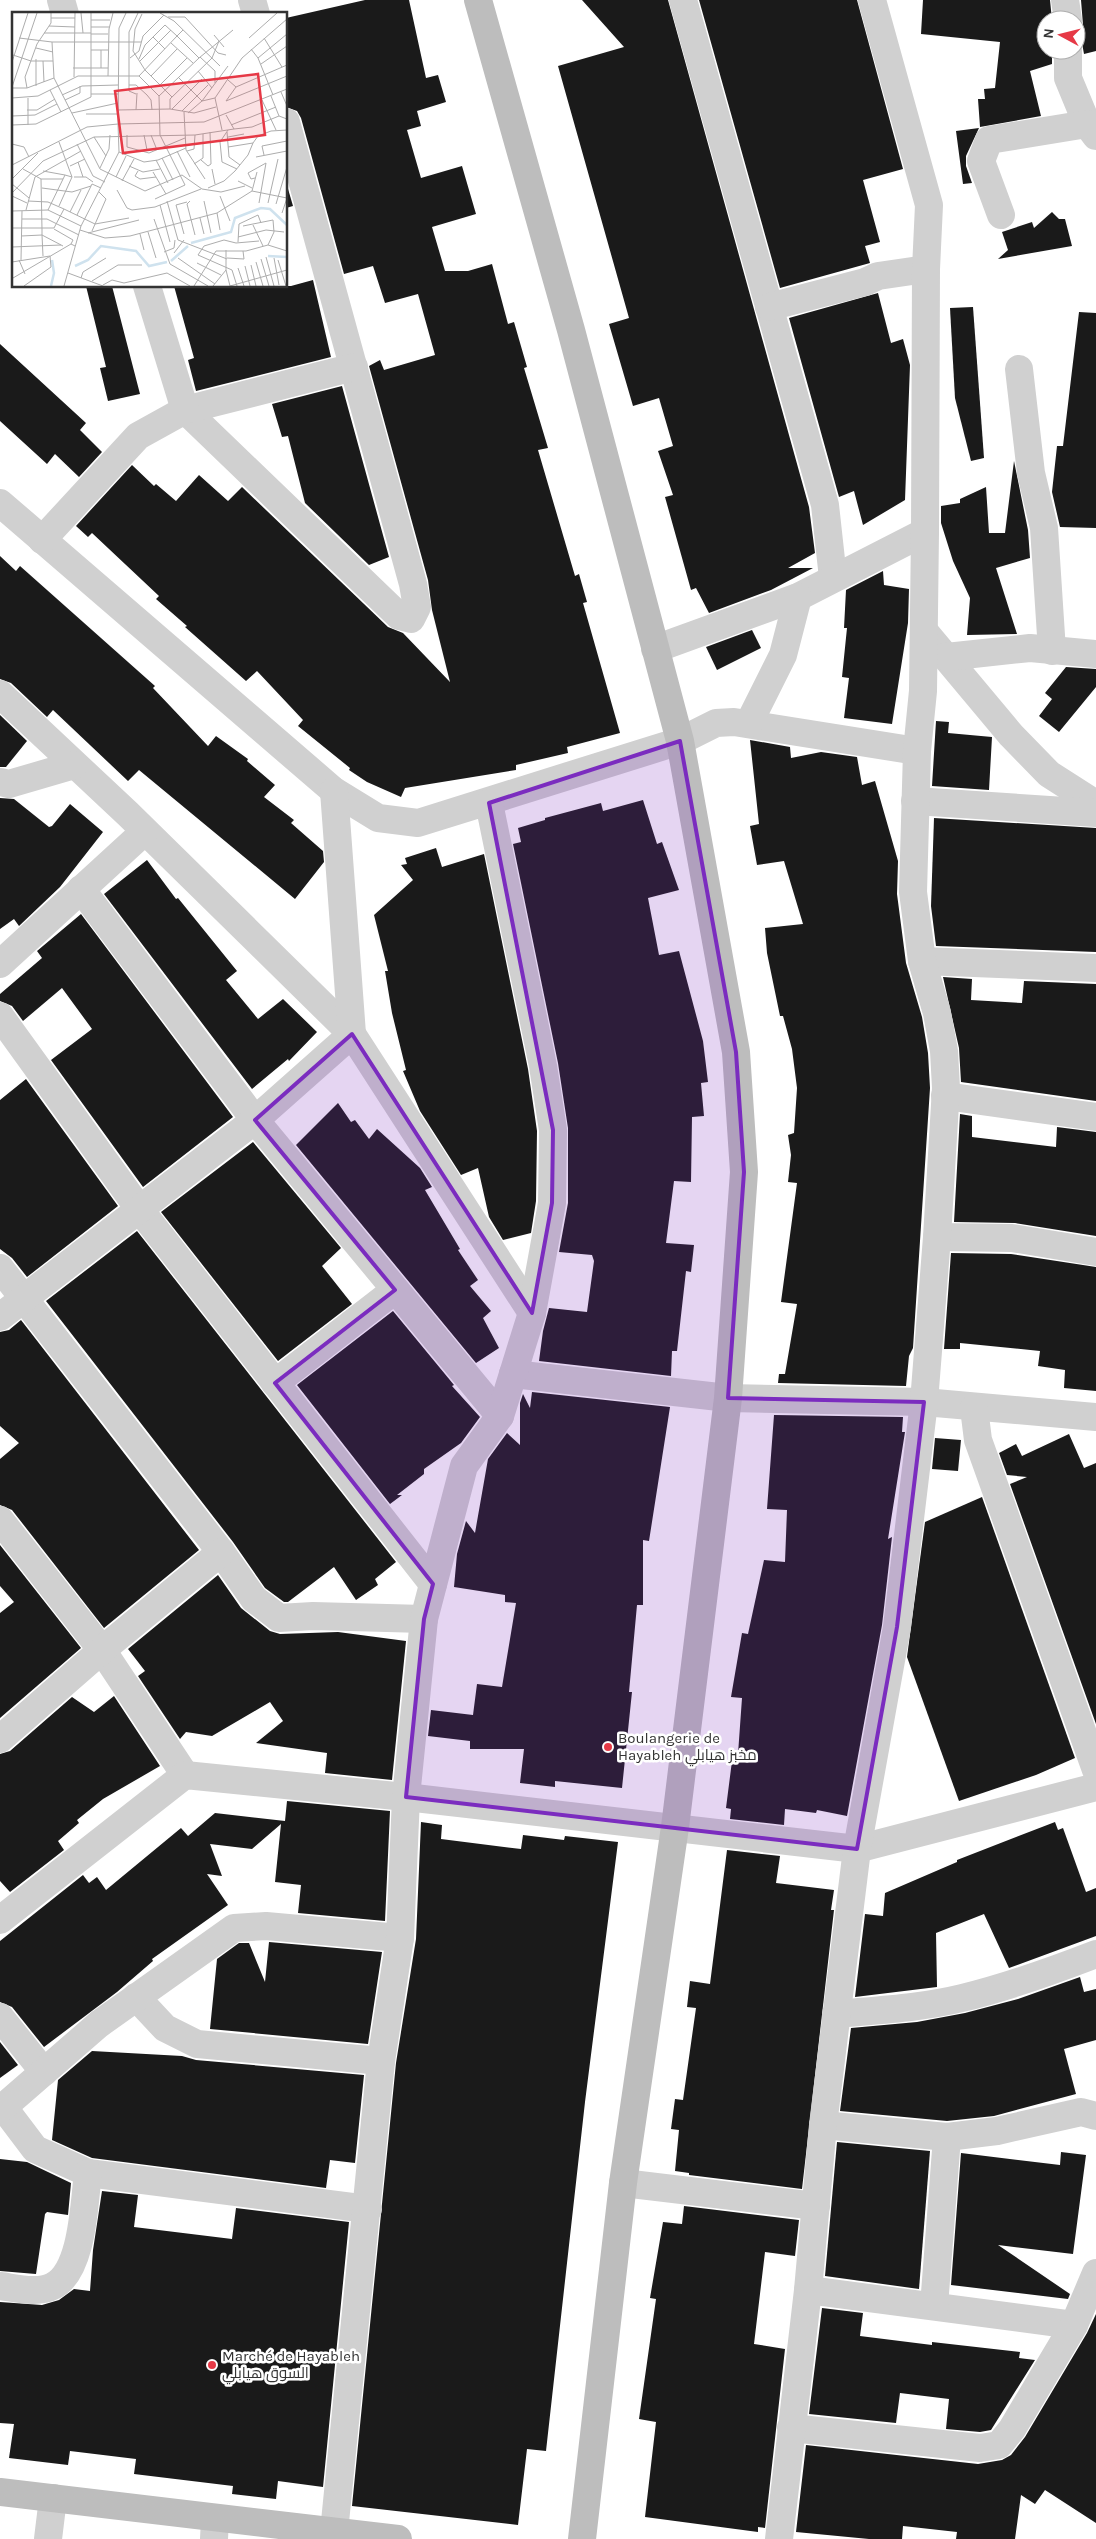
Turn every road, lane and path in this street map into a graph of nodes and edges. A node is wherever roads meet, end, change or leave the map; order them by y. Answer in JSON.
{"nodes":[{"id":1,"x":478,"y":0,"type":"edge"},
{"id":2,"x":683,"y":0,"type":"edge"},
{"id":3,"x":872,"y":0,"type":"edge"},
{"id":4,"x":1068,"y":60,"type":"edge"},
{"id":5,"x":288,"y":129,"type":"edge"},
{"id":6,"x":1092,"y":130,"type":"edge"},
{"id":7,"x":1001,"y":215,"type":"dead end"},
{"id":8,"x":926,"y":269,"type":"junction"},
{"id":9,"x":148,"y":288,"type":"edge"},
{"id":10,"x":769,"y":307,"type":"junction"},
{"id":11,"x":354,"y":368,"type":"junction"},
{"id":12,"x":1019,"y":369,"type":"dead end"},
{"id":13,"x":185,"y":410,"type":"junction"},
{"id":14,"x":0,"y":503,"type":"edge"},
{"id":15,"x":925,"y":532,"type":"junction"},
{"id":16,"x":42,"y":540,"type":"junction"},
{"id":17,"x":833,"y":578,"type":"junction"},
{"id":18,"x":798,"y":597,"type":"junction"},
{"id":19,"x":924,"y":631,"type":"junction"},
{"id":20,"x":655,"y":649,"type":"junction"},
{"id":21,"x":1052,"y":651,"type":"junction"},
{"id":22,"x":1096,"y":654,"type":"edge"},
{"id":23,"x":946,"y":656,"type":"junction"},
{"id":24,"x":0,"y":694,"type":"edge"},
{"id":25,"x":749,"y":723,"type":"junction"},
{"id":26,"x":680,"y":741,"type":"junction"},
{"id":27,"x":917,"y":751,"type":"junction"},
{"id":28,"x":74,"y":765,"type":"junction"},
{"id":29,"x":0,"y":782,"type":"edge"},
{"id":30,"x":334,"y":791,"type":"junction"},
{"id":31,"x":915,"y":801,"type":"junction"},
{"id":32,"x":488,"y":803,"type":"junction"},
{"id":33,"x":1096,"y":804,"type":"edge"},
{"id":34,"x":1096,"y":813,"type":"edge"},
{"id":35,"x":144,"y":832,"type":"junction"},
{"id":36,"x":81,"y":889,"type":"junction"},
{"id":37,"x":922,"y":961,"type":"junction"},
{"id":38,"x":0,"y":964,"type":"edge"},
{"id":39,"x":1096,"y":968,"type":"edge"},
{"id":40,"x":0,"y":1016,"type":"edge"},
{"id":41,"x":352,"y":1034,"type":"junction"},
{"id":42,"x":945,"y":1096,"type":"junction"},
{"id":43,"x":1096,"y":1117,"type":"edge"},
{"id":44,"x":255,"y":1120,"type":"junction"},
{"id":45,"x":140,"y":1210,"type":"junction"},
{"id":46,"x":937,"y":1237,"type":"junction"},
{"id":47,"x":1096,"y":1252,"type":"edge"},
{"id":48,"x":0,"y":1268,"type":"edge"},
{"id":49,"x":395,"y":1290,"type":"junction"},
{"id":50,"x":24,"y":1300,"type":"junction"},
{"id":51,"x":532,"y":1313,"type":"junction"},
{"id":52,"x":0,"y":1317,"type":"edge"},
{"id":53,"x":514,"y":1374,"type":"junction"},
{"id":54,"x":275,"y":1383,"type":"junction"},
{"id":55,"x":728,"y":1398,"type":"junction"},
{"id":56,"x":924,"y":1402,"type":"junction"},
{"id":57,"x":974,"y":1408,"type":"junction"},
{"id":58,"x":500,"y":1416,"type":"junction"},
{"id":59,"x":1096,"y":1417,"type":"edge"},
{"id":60,"x":0,"y":1520,"type":"edge"},
{"id":61,"x":221,"y":1552,"type":"junction"},
{"id":62,"x":433,"y":1584,"type":"junction"},
{"id":63,"x":424,"y":1619,"type":"junction"},
{"id":64,"x":102,"y":1650,"type":"junction"},
{"id":65,"x":0,"y":1739,"type":"edge"},
{"id":66,"x":1096,"y":1770,"type":"edge"},
{"id":67,"x":184,"y":1775,"type":"junction"},
{"id":68,"x":1096,"y":1787,"type":"edge"},
{"id":69,"x":406,"y":1797,"type":"junction"},
{"id":70,"x":675,"y":1827,"type":"junction"},
{"id":71,"x":857,"y":1849,"type":"junction"},
{"id":72,"x":0,"y":1920,"type":"edge"},
{"id":73,"x":400,"y":1938,"type":"junction"},
{"id":74,"x":1096,"y":1954,"type":"edge"},
{"id":75,"x":136,"y":1997,"type":"junction"},
{"id":76,"x":836,"y":2014,"type":"junction"},
{"id":77,"x":0,"y":2017,"type":"edge"},
{"id":78,"x":381,"y":2061,"type":"junction"},
{"id":79,"x":44,"y":2072,"type":"junction"},
{"id":80,"x":2,"y":2109,"type":"edge"},
{"id":81,"x":1096,"y":2116,"type":"edge"},
{"id":82,"x":823,"y":2125,"type":"junction"},
{"id":83,"x":947,"y":2137,"type":"junction"},
{"id":84,"x":88,"y":2173,"type":"junction"},
{"id":85,"x":623,"y":2183,"type":"junction"},
{"id":86,"x":816,"y":2206,"type":"junction"},
{"id":87,"x":368,"y":2208,"type":"junction"},
{"id":88,"x":1096,"y":2273,"type":"edge"},
{"id":89,"x":0,"y":2286,"type":"edge"},
{"id":90,"x":808,"y":2290,"type":"junction"},
{"id":91,"x":934,"y":2306,"type":"junction"},
{"id":92,"x":1074,"y":2325,"type":"junction"},
{"id":93,"x":791,"y":2428,"type":"junction"},
{"id":94,"x":0,"y":2492,"type":"edge"},
{"id":95,"x":53,"y":2498,"type":"junction"},
{"id":96,"x":214,"y":2529,"type":"edge"},
{"id":97,"x":334,"y":2532,"type":"junction"},
{"id":98,"x":48,"y":2539,"type":"edge"},
{"id":99,"x":398,"y":2539,"type":"edge"},
{"id":100,"x":582,"y":2539,"type":"edge"},
{"id":101,"x":779,"y":2539,"type":"edge"}],
"edges":[{"from":1,"to":20,"type":"main road"},
{"from":2,"to":10,"type":"street"},
{"from":3,"to":8,"type":"street"},
{"from":4,"to":6,"type":"street"},
{"from":5,"to":11,"type":"street"},
{"from":6,"to":7,"type":"street"},
{"from":8,"to":10,"type":"street"},
{"from":8,"to":15,"type":"street"},
{"from":9,"to":13,"type":"street"},
{"from":10,"to":17,"type":"street"},
{"from":11,"to":13,"type":"street"},
{"from":11,"to":13,"type":"street"},
{"from":12,"to":21,"type":"street"},
{"from":13,"to":16,"type":"street"},
{"from":14,"to":16,"type":"street"},
{"from":15,"to":17,"type":"street"},
{"from":15,"to":19,"type":"street"},
{"from":16,"to":30,"type":"street"},
{"from":17,"to":18,"type":"street"},
{"from":18,"to":20,"type":"street"},
{"from":18,"to":25,"type":"street"},
{"from":19,"to":23,"type":"street"},
{"from":19,"to":27,"type":"street"},
{"from":20,"to":26,"type":"main road"},
{"from":21,"to":22,"type":"street"},
{"from":21,"to":23,"type":"street"},
{"from":23,"to":33,"type":"street"},
{"from":24,"to":28,"type":"street"},
{"from":25,"to":26,"type":"street"},
{"from":25,"to":27,"type":"street"},
{"from":26,"to":32,"type":"street"},
{"from":26,"to":55,"type":"main road"},
{"from":27,"to":31,"type":"street"},
{"from":28,"to":29,"type":"street"},
{"from":28,"to":35,"type":"street"},
{"from":30,"to":32,"type":"street"},
{"from":30,"to":41,"type":"street"},
{"from":31,"to":34,"type":"street"},
{"from":31,"to":37,"type":"street"},
{"from":32,"to":51,"type":"street"},
{"from":35,"to":36,"type":"street"},
{"from":35,"to":41,"type":"street"},
{"from":36,"to":38,"type":"street"},
{"from":36,"to":44,"type":"street"},
{"from":37,"to":39,"type":"street"},
{"from":37,"to":42,"type":"street"},
{"from":40,"to":45,"type":"street"},
{"from":41,"to":44,"type":"street"},
{"from":41,"to":51,"type":"street"},
{"from":42,"to":43,"type":"street"},
{"from":42,"to":46,"type":"street"},
{"from":44,"to":45,"type":"street"},
{"from":44,"to":49,"type":"street"},
{"from":45,"to":50,"type":"street"},
{"from":45,"to":54,"type":"street"},
{"from":46,"to":47,"type":"street"},
{"from":46,"to":56,"type":"street"},
{"from":48,"to":50,"type":"street"},
{"from":49,"to":54,"type":"street"},
{"from":49,"to":58,"type":"street"},
{"from":50,"to":52,"type":"street"},
{"from":50,"to":61,"type":"street"},
{"from":51,"to":53,"type":"street"},
{"from":53,"to":55,"type":"street"},
{"from":53,"to":58,"type":"street"},
{"from":54,"to":62,"type":"street"},
{"from":55,"to":56,"type":"street"},
{"from":55,"to":70,"type":"main road"},
{"from":56,"to":57,"type":"street"},
{"from":56,"to":71,"type":"street"},
{"from":57,"to":59,"type":"street"},
{"from":57,"to":66,"type":"street"},
{"from":58,"to":62,"type":"street"},
{"from":60,"to":64,"type":"street"},
{"from":61,"to":63,"type":"street"},
{"from":61,"to":64,"type":"street"},
{"from":62,"to":63,"type":"street"},
{"from":63,"to":69,"type":"street"},
{"from":64,"to":65,"type":"street"},
{"from":64,"to":67,"type":"street"},
{"from":67,"to":69,"type":"street"},
{"from":67,"to":72,"type":"street"},
{"from":68,"to":71,"type":"street"},
{"from":69,"to":70,"type":"street"},
{"from":69,"to":73,"type":"street"},
{"from":70,"to":71,"type":"street"},
{"from":70,"to":85,"type":"main road"},
{"from":71,"to":76,"type":"street"},
{"from":73,"to":75,"type":"street"},
{"from":73,"to":78,"type":"street"},
{"from":74,"to":76,"type":"street"},
{"from":75,"to":78,"type":"street"},
{"from":75,"to":79,"type":"street"},
{"from":76,"to":82,"type":"street"},
{"from":77,"to":79,"type":"street"},
{"from":78,"to":87,"type":"street"},
{"from":79,"to":80,"type":"street"},
{"from":80,"to":84,"type":"street"},
{"from":81,"to":83,"type":"street"},
{"from":82,"to":83,"type":"street"},
{"from":82,"to":86,"type":"street"},
{"from":83,"to":91,"type":"street"},
{"from":84,"to":87,"type":"street"},
{"from":84,"to":89,"type":"street"},
{"from":85,"to":86,"type":"street"},
{"from":85,"to":100,"type":"main road"},
{"from":86,"to":90,"type":"street"},
{"from":87,"to":97,"type":"street"},
{"from":88,"to":92,"type":"street"},
{"from":90,"to":91,"type":"street"},
{"from":90,"to":93,"type":"street"},
{"from":91,"to":92,"type":"street"},
{"from":92,"to":93,"type":"street"},
{"from":93,"to":101,"type":"street"},
{"from":94,"to":95,"type":"main road"},
{"from":95,"to":96,"type":"main road"},
{"from":95,"to":98,"type":"street"},
{"from":96,"to":97,"type":"main road"},
{"from":97,"to":99,"type":"main road"}]}
